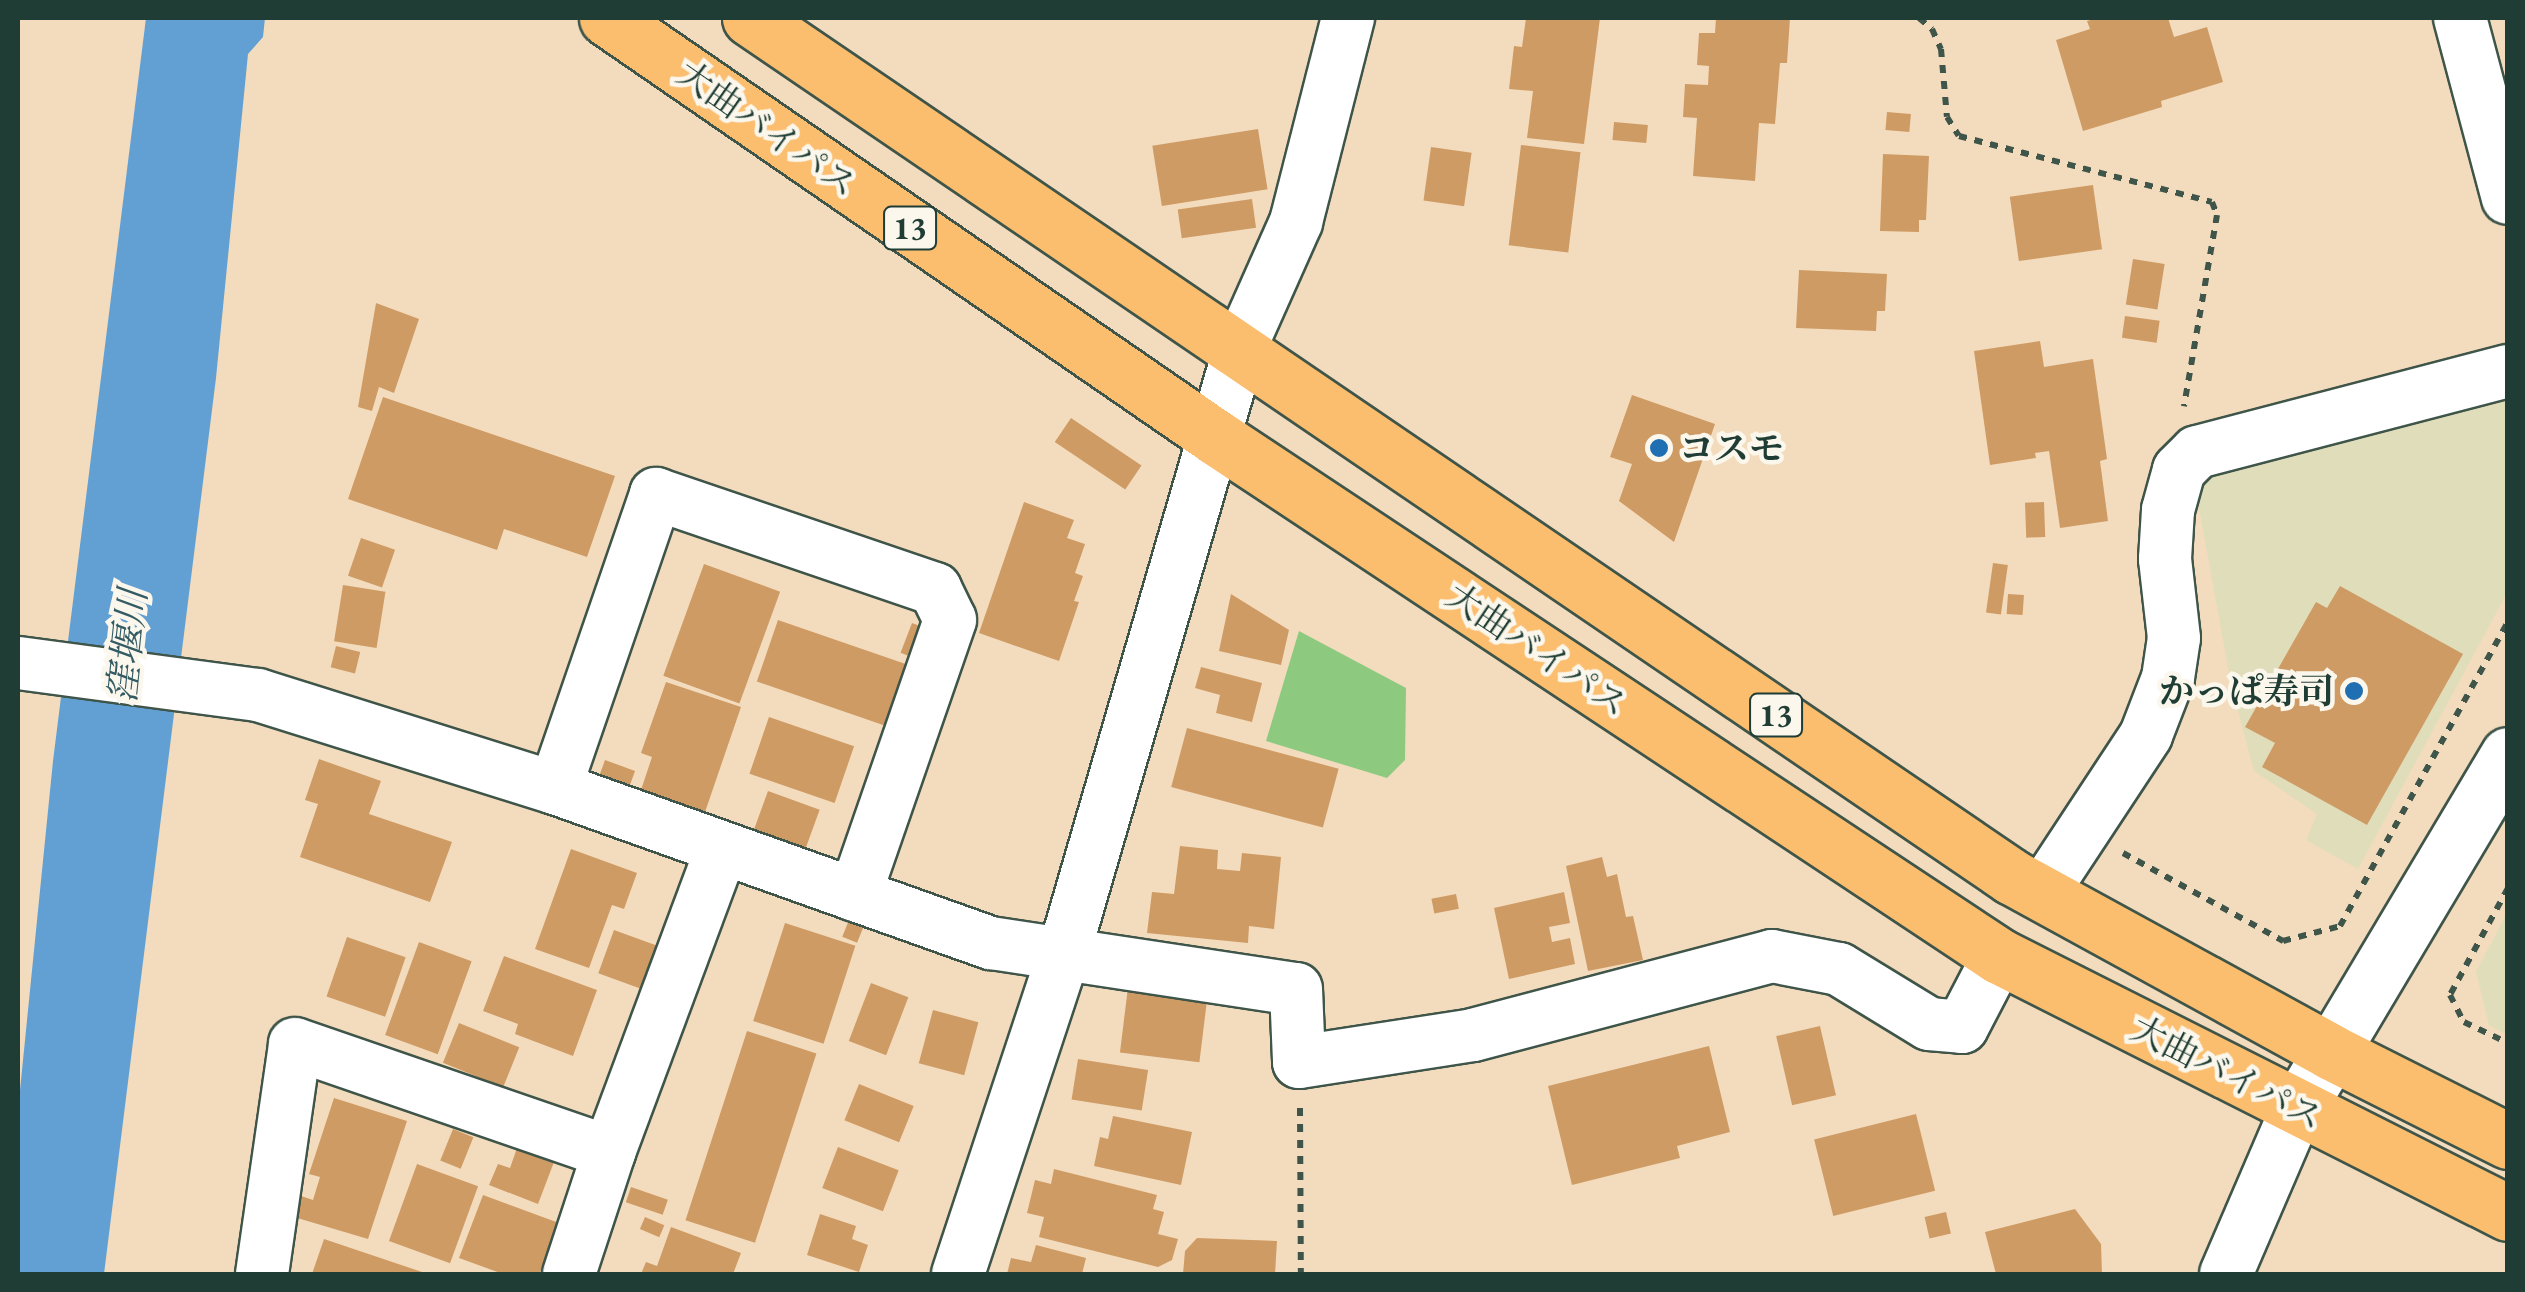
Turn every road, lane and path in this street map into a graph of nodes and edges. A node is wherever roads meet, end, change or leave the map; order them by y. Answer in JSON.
{"nodes":[{"id":1,"x":608,"y":18,"type":"edge"},
{"id":2,"x":750,"y":18,"type":"edge"},
{"id":3,"x":1348,"y":18,"type":"edge"},
{"id":4,"x":1920,"y":18,"type":"edge"},
{"id":5,"x":2460,"y":18,"type":"edge"},
{"id":6,"x":2508,"y":198,"type":"edge"},
{"id":7,"x":1240,"y":348,"type":"junction"},
{"id":8,"x":2508,"y":371,"type":"edge"},
{"id":9,"x":1214,"y":436,"type":"junction"},
{"id":10,"x":2179,"y":470,"type":"junction"},
{"id":11,"x":2508,"y":622,"type":"edge"},
{"id":12,"x":18,"y":663,"type":"edge"},
{"id":13,"x":2508,"y":754,"type":"edge"},
{"id":14,"x":555,"y":788,"type":"junction"},
{"id":15,"x":2083,"y":831,"type":"junction"},
{"id":16,"x":722,"y":848,"type":"junction"},
{"id":17,"x":2508,"y":888,"type":"edge"},
{"id":18,"x":2042,"y":893,"type":"junction"},
{"id":19,"x":855,"y":895,"type":"junction"},
{"id":20,"x":1064,"y":953,"type":"junction"},
{"id":21,"x":1999,"y":956,"type":"junction"},
{"id":22,"x":2508,"y":1043,"type":"edge"},
{"id":23,"x":2331,"y":1052,"type":"junction"},
{"id":24,"x":1299,"y":1062,"type":"junction"},
{"id":25,"x":2296,"y":1109,"type":"junction"},
{"id":26,"x":2508,"y":1140,"type":"edge"},
{"id":27,"x":609,"y":1152,"type":"junction"},
{"id":28,"x":2508,"y":1214,"type":"edge"},
{"id":29,"x":262,"y":1274,"type":"edge"},
{"id":30,"x":569,"y":1274,"type":"edge"},
{"id":31,"x":958,"y":1274,"type":"edge"},
{"id":32,"x":1302,"y":1274,"type":"edge"},
{"id":33,"x":2226,"y":1274,"type":"edge"}],
"edges":[{"from":1,"to":9,"type":"highway","name":"大曲バイパス","number":"13"},
{"from":2,"to":7,"type":"highway","name":"大曲バイパス","number":"13"},
{"from":3,"to":7,"type":"street"},
{"from":4,"to":10,"type":"path"},
{"from":5,"to":6,"type":"street"},
{"from":7,"to":9,"type":"street"},
{"from":7,"to":18,"type":"highway","name":"大曲バイパス","number":"13"},
{"from":8,"to":10,"type":"street"},
{"from":9,"to":20,"type":"street"},
{"from":9,"to":21,"type":"highway","name":"大曲バイパス","number":"13"},
{"from":10,"to":15,"type":"street"},
{"from":11,"to":15,"type":"path"},
{"from":12,"to":14,"type":"street"},
{"from":13,"to":23,"type":"street"},
{"from":14,"to":16,"type":"street"},
{"from":14,"to":19,"type":"street"},
{"from":15,"to":18,"type":"street"},
{"from":16,"to":19,"type":"street"},
{"from":16,"to":27,"type":"street"},
{"from":17,"to":22,"type":"path"},
{"from":18,"to":23,"type":"highway","name":"大曲バイパス","number":"13"},
{"from":19,"to":20,"type":"street"},
{"from":20,"to":24,"type":"street"},
{"from":20,"to":31,"type":"street"},
{"from":21,"to":24,"type":"street"},
{"from":21,"to":25,"type":"highway","name":"大曲バイパス","number":"13"},
{"from":23,"to":25,"type":"street"},
{"from":23,"to":26,"type":"highway","name":"大曲バイパス","number":"13"},
{"from":24,"to":32,"type":"path"},
{"from":25,"to":28,"type":"highway","name":"大曲バイパス","number":"13"},
{"from":25,"to":33,"type":"street"},
{"from":27,"to":29,"type":"street"},
{"from":27,"to":30,"type":"street"}]}
